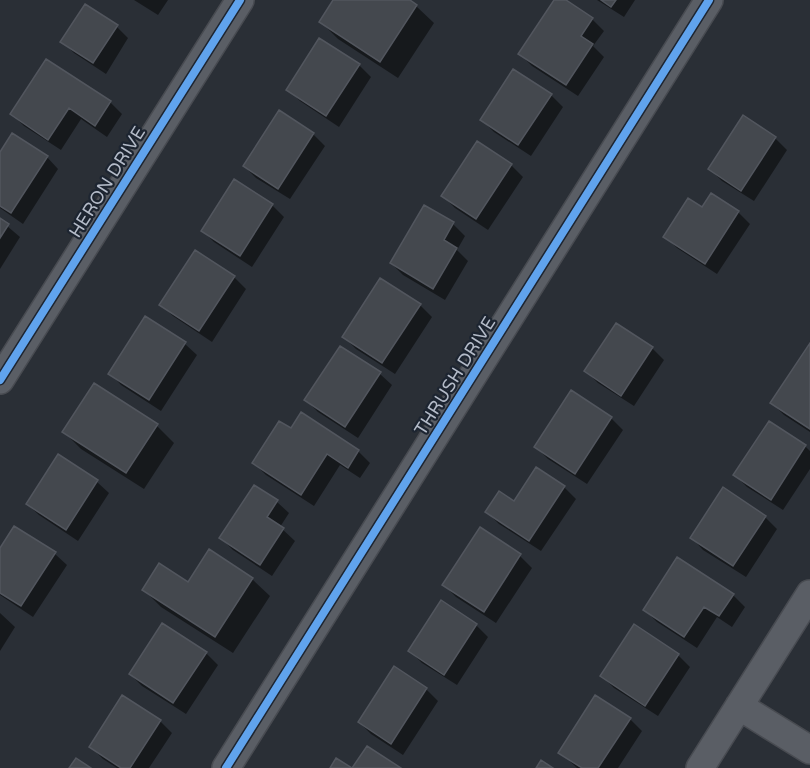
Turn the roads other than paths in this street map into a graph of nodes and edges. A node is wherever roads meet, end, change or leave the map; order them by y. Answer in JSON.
{"nodes":[{"id":1,"x":240,"y":0,"type":"edge"},
{"id":2,"x":709,"y":0,"type":"edge"},
{"id":3,"x":0,"y":380,"type":"edge"},
{"id":4,"x":810,"y":594,"type":"edge"},
{"id":5,"x":739,"y":706,"type":"junction"},
{"id":6,"x":810,"y":750,"type":"edge"},
{"id":7,"x":226,"y":768,"type":"edge"},
{"id":8,"x":700,"y":768,"type":"edge"}],
"edges":[{"from":1,"to":3,"type":"street","name":"HERON DRIVE"},
{"from":2,"to":7,"type":"street","name":"THRUSH DRIVE"},
{"from":4,"to":5,"type":"street"},
{"from":5,"to":6,"type":"street"},
{"from":5,"to":8,"type":"street"}]}
